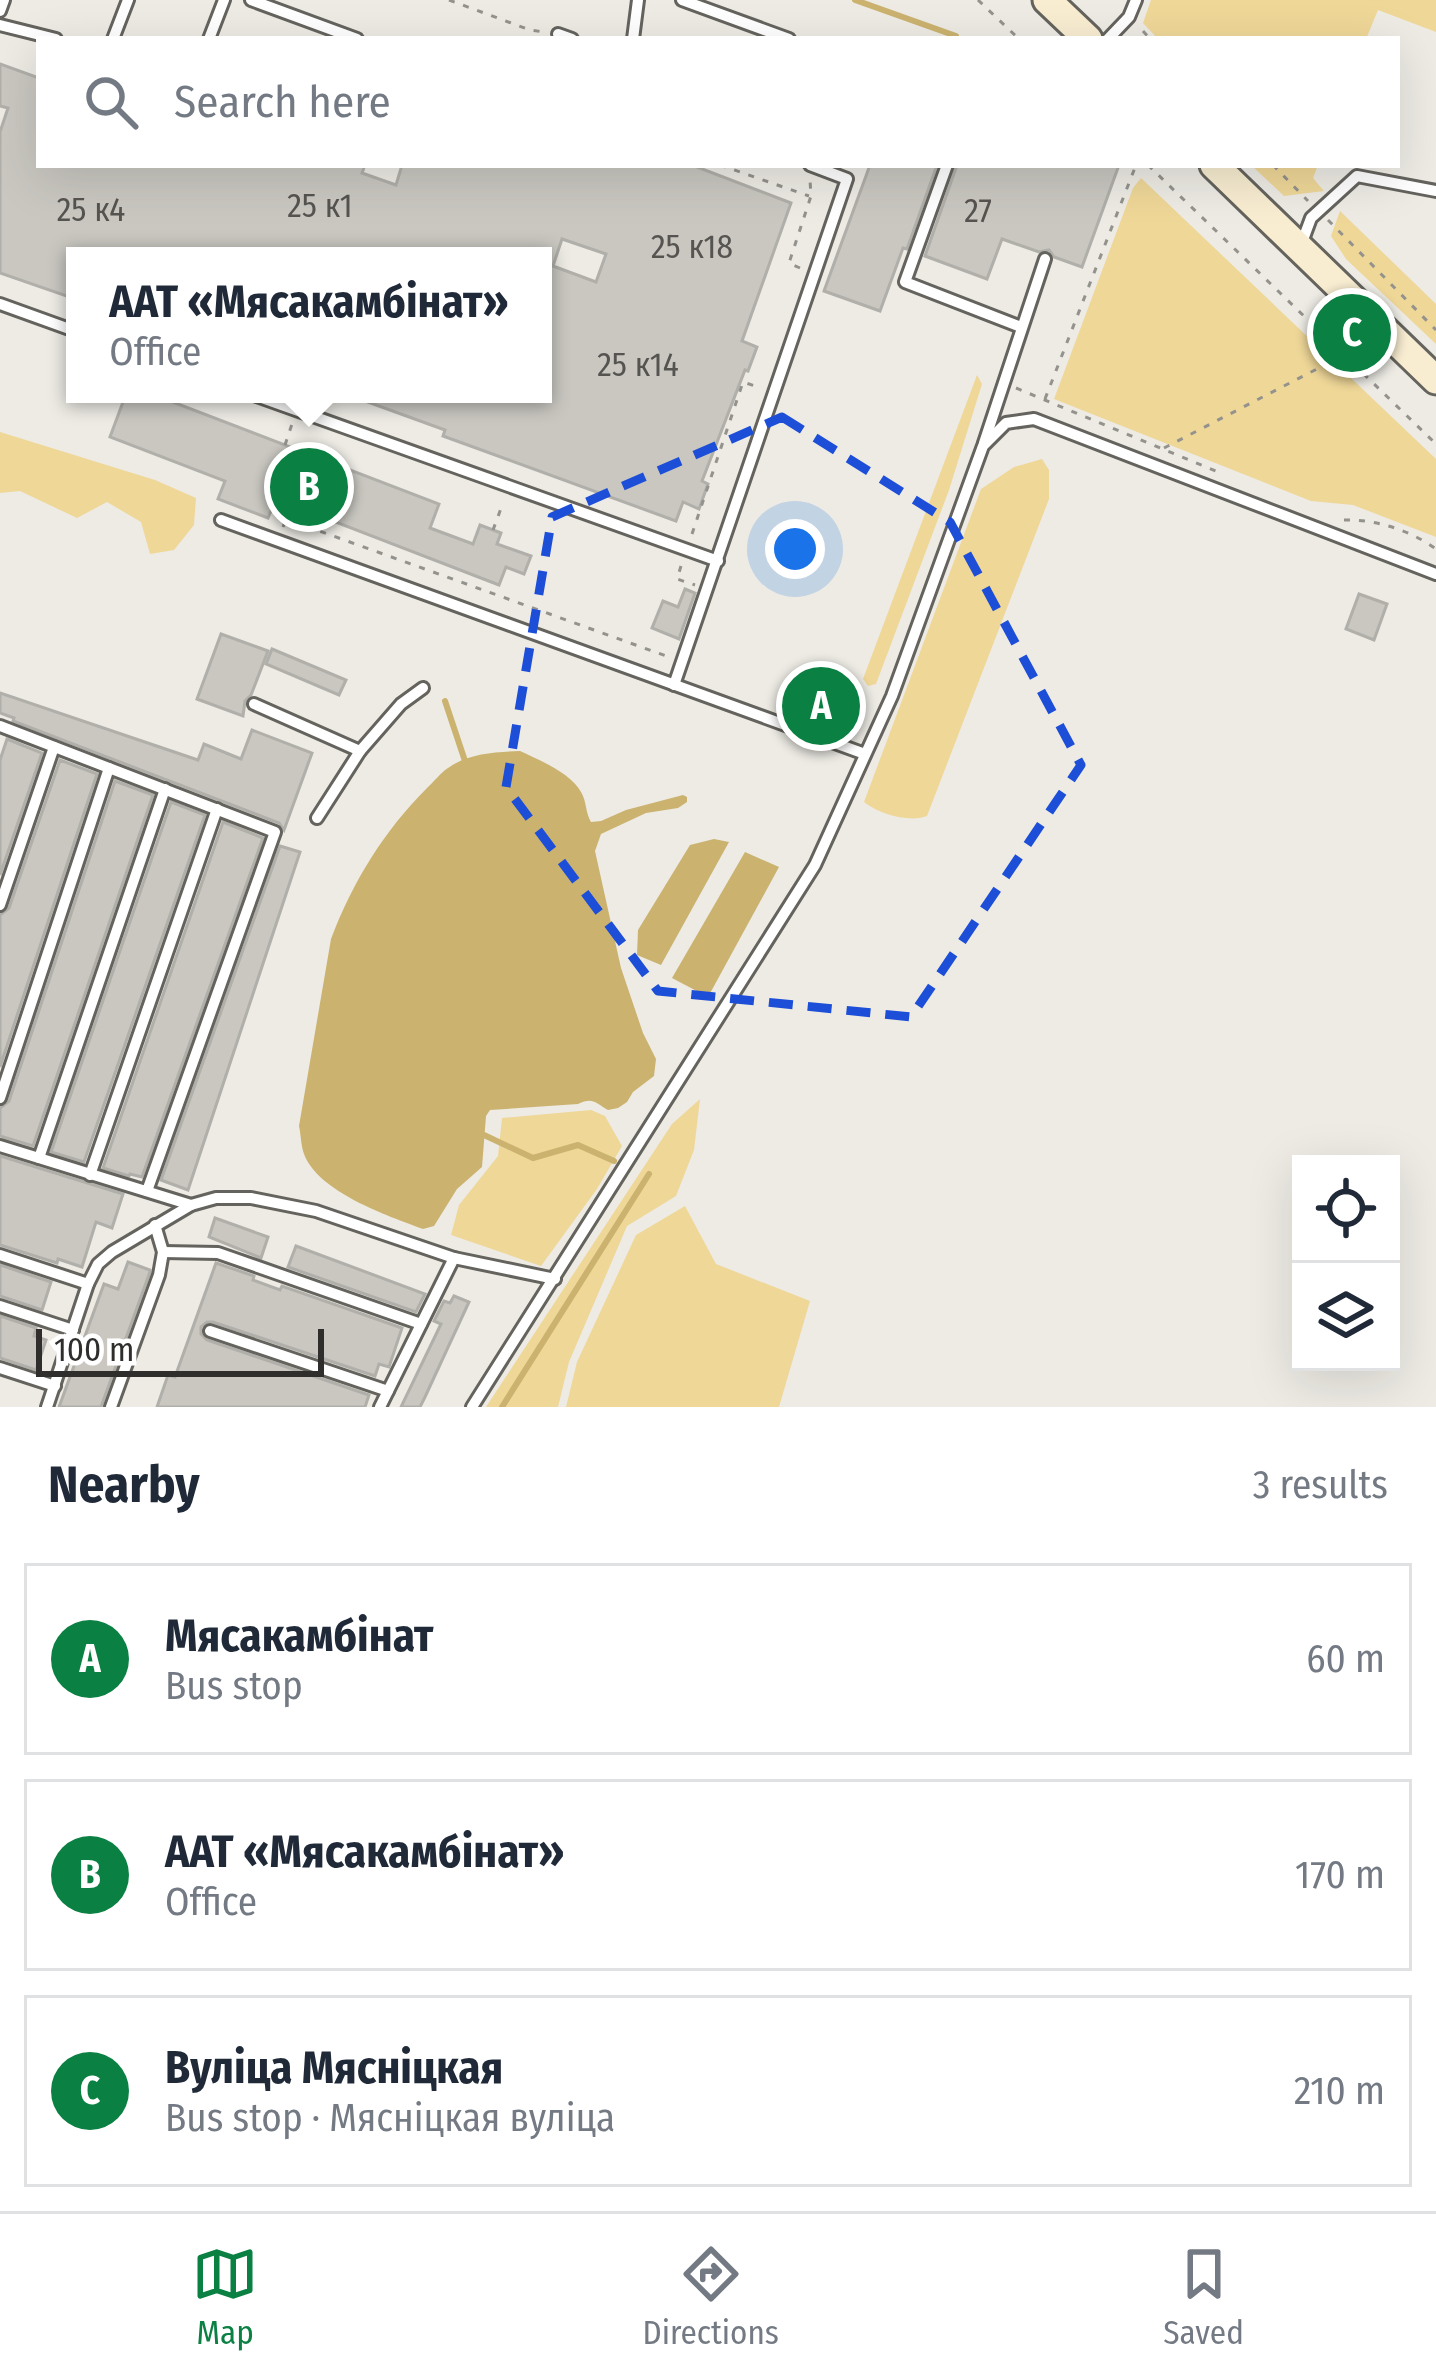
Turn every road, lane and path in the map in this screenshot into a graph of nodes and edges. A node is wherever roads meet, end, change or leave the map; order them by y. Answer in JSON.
{"nodes":[{"id":1,"x":4,"y":0,"type":"edge"},
{"id":2,"x":128,"y":0,"type":"edge"},
{"id":3,"x":224,"y":0,"type":"edge"},
{"id":4,"x":251,"y":0,"type":"edge"},
{"id":5,"x":449,"y":0,"type":"edge"},
{"id":6,"x":638,"y":0,"type":"edge"},
{"id":7,"x":682,"y":0,"type":"edge"},
{"id":8,"x":978,"y":0,"type":"edge"},
{"id":9,"x":1048,"y":0,"type":"edge"},
{"id":10,"x":1136,"y":0,"type":"edge"},
{"id":11,"x":0,"y":11,"type":"edge"},
{"id":12,"x":0,"y":25,"type":"edge"},
{"id":13,"x":1143,"y":32,"type":"dead end"},
{"id":14,"x":558,"y":34,"type":"joint"},
{"id":15,"x":44,"y":36,"type":"edge"},
{"id":16,"x":114,"y":36,"type":"edge"},
{"id":17,"x":210,"y":36,"type":"edge"},
{"id":18,"x":349,"y":36,"type":"edge"},
{"id":19,"x":564,"y":36,"type":"edge"},
{"id":20,"x":633,"y":36,"type":"edge"},
{"id":21,"x":781,"y":36,"type":"edge"},
{"id":22,"x":1016,"y":36,"type":"edge"},
{"id":23,"x":1085,"y":36,"type":"edge"},
{"id":24,"x":1111,"y":36,"type":"edge"},
{"id":25,"x":1147,"y":36,"type":"edge"},
{"id":26,"x":729,"y":168,"type":"edge"},
{"id":27,"x":818,"y":168,"type":"edge"},
{"id":28,"x":851,"y":168,"type":"edge"},
{"id":29,"x":946,"y":168,"type":"edge"},
{"id":30,"x":1135,"y":168,"type":"edge"},
{"id":31,"x":1151,"y":168,"type":"edge"},
{"id":32,"x":1217,"y":168,"type":"edge"},
{"id":33,"x":1276,"y":168,"type":"edge"},
{"id":34,"x":848,"y":179,"type":"junction"},
{"id":35,"x":1436,"y":181,"type":"edge"},
{"id":36,"x":1418,"y":186,"type":"junction"},
{"id":37,"x":1436,"y":191,"type":"edge"},
{"id":38,"x":1318,"y":211,"type":"junction"},
{"id":39,"x":1300,"y":248,"type":"junction"},
{"id":40,"x":1046,"y":259,"type":"dead end"},
{"id":41,"x":815,"y":273,"type":"junction"},
{"id":42,"x":0,"y":304,"type":"edge"},
{"id":43,"x":1021,"y":326,"type":"junction"},
{"id":44,"x":66,"y":328,"type":"edge"},
{"id":45,"x":1436,"y":330,"type":"edge"},
{"id":46,"x":1343,"y":355,"type":"junction"},
{"id":47,"x":1436,"y":380,"type":"edge"},
{"id":48,"x":1004,"y":382,"type":"junction"},
{"id":49,"x":775,"y":393,"type":"junction"},
{"id":50,"x":1045,"y":401,"type":"junction"},
{"id":51,"x":276,"y":403,"type":"edge"},
{"id":52,"x":1436,"y":445,"type":"edge"},
{"id":53,"x":983,"y":446,"type":"junction"},
{"id":54,"x":1162,"y":449,"type":"junction"},
{"id":55,"x":1227,"y":476,"type":"dead end"},
{"id":56,"x":220,"y":520,"type":"dead end"},
{"id":57,"x":1335,"y":520,"type":"dead end"},
{"id":58,"x":279,"y":541,"type":"junction"},
{"id":59,"x":1436,"y":549,"type":"edge"},
{"id":60,"x":686,"y":550,"type":"junction"},
{"id":61,"x":718,"y":561,"type":"junction"},
{"id":62,"x":1436,"y":574,"type":"edge"},
{"id":63,"x":708,"y":589,"type":"junction"},
{"id":64,"x":682,"y":662,"type":"junction"},
{"id":65,"x":674,"y":685,"type":"junction"},
{"id":66,"x":423,"y":688,"type":"dead end"},
{"id":67,"x":254,"y":704,"type":"dead end"},
{"id":68,"x":0,"y":725,"type":"edge"},
{"id":69,"x":54,"y":747,"type":"junction"},
{"id":70,"x":360,"y":751,"type":"junction"},
{"id":71,"x":865,"y":754,"type":"junction"},
{"id":72,"x":109,"y":768,"type":"junction"},
{"id":73,"x":165,"y":789,"type":"junction"},
{"id":74,"x":217,"y":809,"type":"junction"},
{"id":75,"x":317,"y":818,"type":"dead end"},
{"id":76,"x":0,"y":904,"type":"edge"},
{"id":77,"x":0,"y":1098,"type":"edge"},
{"id":78,"x":0,"y":1146,"type":"edge"},
{"id":79,"x":39,"y":1158,"type":"junction"},
{"id":80,"x":90,"y":1175,"type":"junction"},
{"id":81,"x":147,"y":1191,"type":"junction"},
{"id":82,"x":191,"y":1205,"type":"junction"},
{"id":83,"x":154,"y":1226,"type":"junction"},
{"id":84,"x":163,"y":1252,"type":"junction"},
{"id":85,"x":0,"y":1255,"type":"edge"},
{"id":86,"x":454,"y":1258,"type":"junction"},
{"id":87,"x":555,"y":1279,"type":"junction"},
{"id":88,"x":88,"y":1284,"type":"junction"},
{"id":89,"x":0,"y":1306,"type":"edge"},
{"id":90,"x":421,"y":1324,"type":"junction"},
{"id":91,"x":73,"y":1330,"type":"junction"},
{"id":92,"x":210,"y":1331,"type":"dead end"},
{"id":93,"x":0,"y":1368,"type":"edge"},
{"id":94,"x":55,"y":1386,"type":"junction"},
{"id":95,"x":388,"y":1391,"type":"junction"},
{"id":96,"x":47,"y":1407,"type":"edge"},
{"id":97,"x":111,"y":1407,"type":"edge"},
{"id":98,"x":380,"y":1407,"type":"edge"},
{"id":99,"x":472,"y":1407,"type":"edge"}],
"edges":[{"from":1,"to":11,"type":"lane"},
{"from":2,"to":16,"type":"lane"},
{"from":3,"to":17,"type":"lane"},
{"from":4,"to":18,"type":"lane"},
{"from":5,"to":14,"type":"path"},
{"from":6,"to":20,"type":"lane"},
{"from":7,"to":21,"type":"lane"},
{"from":8,"to":22,"type":"path"},
{"from":9,"to":23,"type":"main road"},
{"from":10,"to":24,"type":"lane"},
{"from":12,"to":15,"type":"lane"},
{"from":13,"to":25,"type":"path"},
{"from":14,"to":19,"type":"lane"},
{"from":26,"to":41,"type":"path"},
{"from":27,"to":34,"type":"lane"},
{"from":28,"to":34,"type":"lane"},
{"from":29,"to":43,"type":"lane"},
{"from":30,"to":50,"type":"path"},
{"from":31,"to":46,"type":"path"},
{"from":32,"to":39,"type":"main road"},
{"from":33,"to":38,"type":"path"},
{"from":34,"to":41,"type":"lane"},
{"from":35,"to":36,"type":"lane"},
{"from":36,"to":37,"type":"lane"},
{"from":36,"to":38,"type":"lane"},
{"from":38,"to":39,"type":"lane"},
{"from":38,"to":45,"type":"path"},
{"from":39,"to":47,"type":"main road"},
{"from":40,"to":43,"type":"lane"},
{"from":41,"to":49,"type":"lane"},
{"from":42,"to":44,"type":"lane"},
{"from":43,"to":48,"type":"lane"},
{"from":46,"to":52,"type":"path"},
{"from":46,"to":54,"type":"path"},
{"from":48,"to":50,"type":"path"},
{"from":48,"to":53,"type":"lane"},
{"from":49,"to":60,"type":"path"},
{"from":49,"to":61,"type":"lane"},
{"from":50,"to":54,"type":"path"},
{"from":51,"to":60,"type":"lane"},
{"from":53,"to":62,"type":"lane"},
{"from":53,"to":71,"type":"lane"},
{"from":54,"to":55,"type":"path"},
{"from":56,"to":58,"type":"lane"},
{"from":57,"to":59,"type":"path"},
{"from":58,"to":64,"type":"path"},
{"from":58,"to":65,"type":"lane"},
{"from":60,"to":61,"type":"lane"},
{"from":60,"to":63,"type":"path"},
{"from":61,"to":63,"type":"lane"},
{"from":63,"to":64,"type":"lane"},
{"from":64,"to":65,"type":"lane"},
{"from":65,"to":71,"type":"lane"},
{"from":66,"to":70,"type":"lane"},
{"from":67,"to":70,"type":"lane"},
{"from":68,"to":69,"type":"lane"},
{"from":69,"to":72,"type":"lane"},
{"from":69,"to":76,"type":"lane"},
{"from":70,"to":75,"type":"lane"},
{"from":71,"to":87,"type":"lane"},
{"from":72,"to":73,"type":"lane"},
{"from":72,"to":77,"type":"lane"},
{"from":73,"to":74,"type":"lane"},
{"from":73,"to":79,"type":"lane"},
{"from":74,"to":80,"type":"lane"},
{"from":74,"to":81,"type":"lane"},
{"from":78,"to":79,"type":"lane"},
{"from":79,"to":80,"type":"lane"},
{"from":80,"to":81,"type":"lane"},
{"from":81,"to":82,"type":"lane"},
{"from":82,"to":83,"type":"lane"},
{"from":82,"to":86,"type":"lane"},
{"from":83,"to":84,"type":"lane"},
{"from":83,"to":88,"type":"lane"},
{"from":84,"to":90,"type":"lane"},
{"from":84,"to":97,"type":"lane"},
{"from":85,"to":88,"type":"lane"},
{"from":86,"to":87,"type":"lane"},
{"from":86,"to":90,"type":"lane"},
{"from":87,"to":99,"type":"lane"},
{"from":88,"to":91,"type":"lane"},
{"from":89,"to":91,"type":"lane"},
{"from":90,"to":95,"type":"lane"},
{"from":91,"to":94,"type":"lane"},
{"from":92,"to":95,"type":"lane"},
{"from":93,"to":94,"type":"lane"},
{"from":94,"to":96,"type":"lane"},
{"from":95,"to":98,"type":"lane"}]}
